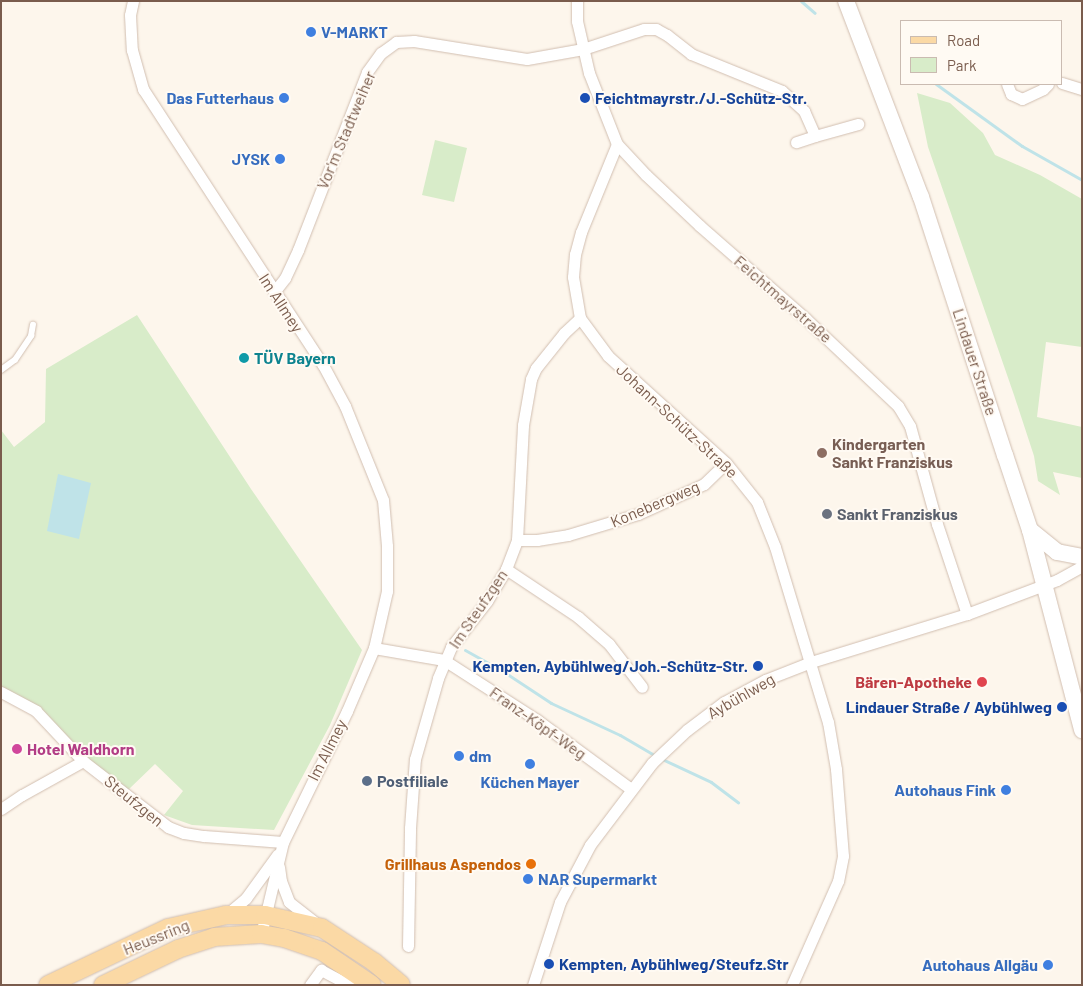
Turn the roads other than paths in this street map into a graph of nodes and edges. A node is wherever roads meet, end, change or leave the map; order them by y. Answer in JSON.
{"nodes":[{"id":1,"x":133,"y":1,"type":"edge"},
{"id":2,"x":577,"y":1,"type":"edge"},
{"id":3,"x":846,"y":1,"type":"edge"},
{"id":4,"x":583,"y":49,"type":"junction"},
{"id":5,"x":1063,"y":83,"type":"edge"},
{"id":6,"x":1007,"y":85,"type":"edge"},
{"id":7,"x":1047,"y":85,"type":"edge"},
{"id":8,"x":1082,"y":89,"type":"edge"},
{"id":9,"x":858,"y":124,"type":"dead end"},
{"id":10,"x":815,"y":136,"type":"junction"},
{"id":11,"x":796,"y":142,"type":"dead end"},
{"id":12,"x":617,"y":144,"type":"junction"},
{"id":13,"x":274,"y":292,"type":"junction"},
{"id":14,"x":580,"y":318,"type":"junction"},
{"id":15,"x":33,"y":325,"type":"dead end"},
{"id":16,"x":1,"y":370,"type":"edge"},
{"id":17,"x":726,"y":463,"type":"junction"},
{"id":18,"x":1030,"y":530,"type":"junction"},
{"id":19,"x":517,"y":540,"type":"junction"},
{"id":20,"x":1081,"y":566,"type":"edge"},
{"id":21,"x":506,"y":569,"type":"junction"},
{"id":22,"x":1044,"y":584,"type":"junction"},
{"id":23,"x":967,"y":614,"type":"junction"},
{"id":24,"x":374,"y":648,"type":"junction"},
{"id":25,"x":444,"y":660,"type":"junction"},
{"id":26,"x":811,"y":662,"type":"junction"},
{"id":27,"x":642,"y":686,"type":"dead end"},
{"id":28,"x":1,"y":692,"type":"edge"},
{"id":29,"x":1082,"y":730,"type":"edge"},
{"id":30,"x":83,"y":761,"type":"junction"},
{"id":31,"x":630,"y":788,"type":"junction"},
{"id":32,"x":1,"y":809,"type":"edge"},
{"id":33,"x":282,"y":846,"type":"junction"},
{"id":34,"x":226,"y":914,"type":"junction"},
{"id":35,"x":266,"y":915,"type":"junction"},
{"id":36,"x":322,"y":928,"type":"junction"},
{"id":37,"x":261,"y":934,"type":"junction"},
{"id":38,"x":408,"y":946,"type":"dead end"},
{"id":39,"x":48,"y":985,"type":"edge"},
{"id":40,"x":103,"y":985,"type":"edge"},
{"id":41,"x":310,"y":985,"type":"edge"},
{"id":42,"x":349,"y":985,"type":"edge"},
{"id":43,"x":372,"y":985,"type":"edge"},
{"id":44,"x":401,"y":985,"type":"edge"},
{"id":45,"x":533,"y":985,"type":"edge"},
{"id":46,"x":792,"y":985,"type":"edge"}],
"edges":[{"from":1,"to":13,"type":"street","name":"Im Allmey"},
{"from":2,"to":4,"type":"street","name":"Feichtmayrstraße"},
{"from":3,"to":18,"type":"main road","name":"Lindauer Straße"},
{"from":4,"to":10,"type":"street","name":"Vor'm Stadtweiher"},
{"from":4,"to":12,"type":"street","name":"Feichtmayrstraße"},
{"from":4,"to":13,"type":"street","name":"Vor'm Stadtweiher"},
{"from":5,"to":8,"type":"street"},
{"from":6,"to":7,"type":"street"},
{"from":9,"to":10,"type":"street"},
{"from":10,"to":11,"type":"street"},
{"from":12,"to":14,"type":"street","name":"Johann-Schütz-Straße"},
{"from":12,"to":23,"type":"street","name":"Feichtmayrstraße"},
{"from":13,"to":24,"type":"street","name":"Im Allmey"},
{"from":14,"to":17,"type":"street","name":"Johann-Schütz-Straße"},
{"from":14,"to":19,"type":"street","name":"Im Steufzgen"},
{"from":15,"to":16,"type":"lane"},
{"from":17,"to":19,"type":"street","name":"Konebergweg"},
{"from":17,"to":26,"type":"street","name":"Johann-Schütz-Straße"},
{"from":18,"to":20,"type":"main road"},
{"from":18,"to":22,"type":"main road","name":"Lindauer Straße"},
{"from":19,"to":21,"type":"street","name":"Im Steufzgen"},
{"from":20,"to":22,"type":"street","name":"Aybühlweg"},
{"from":21,"to":25,"type":"street","name":"Im Steufzgen"},
{"from":21,"to":27,"type":"street"},
{"from":22,"to":23,"type":"street","name":"Aybühlweg"},
{"from":22,"to":29,"type":"main road","name":"Lindauer Straße"},
{"from":23,"to":26,"type":"street","name":"Aybühlweg"},
{"from":24,"to":25,"type":"street"},
{"from":24,"to":33,"type":"street","name":"Im Allmey"},
{"from":25,"to":31,"type":"street","name":"Franz-Köpf-Weg"},
{"from":25,"to":38,"type":"street","name":"Im Steufzgen"},
{"from":26,"to":31,"type":"street","name":"Aybühlweg"},
{"from":26,"to":46,"type":"street","name":"Johann-Schütz-Straße"},
{"from":28,"to":30,"type":"street","name":"Steufzgen"},
{"from":30,"to":32,"type":"street"},
{"from":30,"to":33,"type":"street","name":"Steufzgen"},
{"from":31,"to":45,"type":"street","name":"Aybühlweg"},
{"from":33,"to":34,"type":"street","name":"Im Allmey"},
{"from":33,"to":35,"type":"street","name":"Im Allmey"},
{"from":33,"to":36,"type":"street","name":"Im Allmey"},
{"from":34,"to":35,"type":"main road","name":"Heussring"},
{"from":34,"to":39,"type":"main road","name":"Heussring"},
{"from":35,"to":36,"type":"main road","name":"Heussring"},
{"from":35,"to":37,"type":"street","name":"Im Allmey"},
{"from":36,"to":44,"type":"main road","name":"Heussring"},
{"from":37,"to":40,"type":"main road","name":"Heussring"},
{"from":37,"to":43,"type":"main road","name":"Heussring"},
{"from":41,"to":42,"type":"street"}]}
